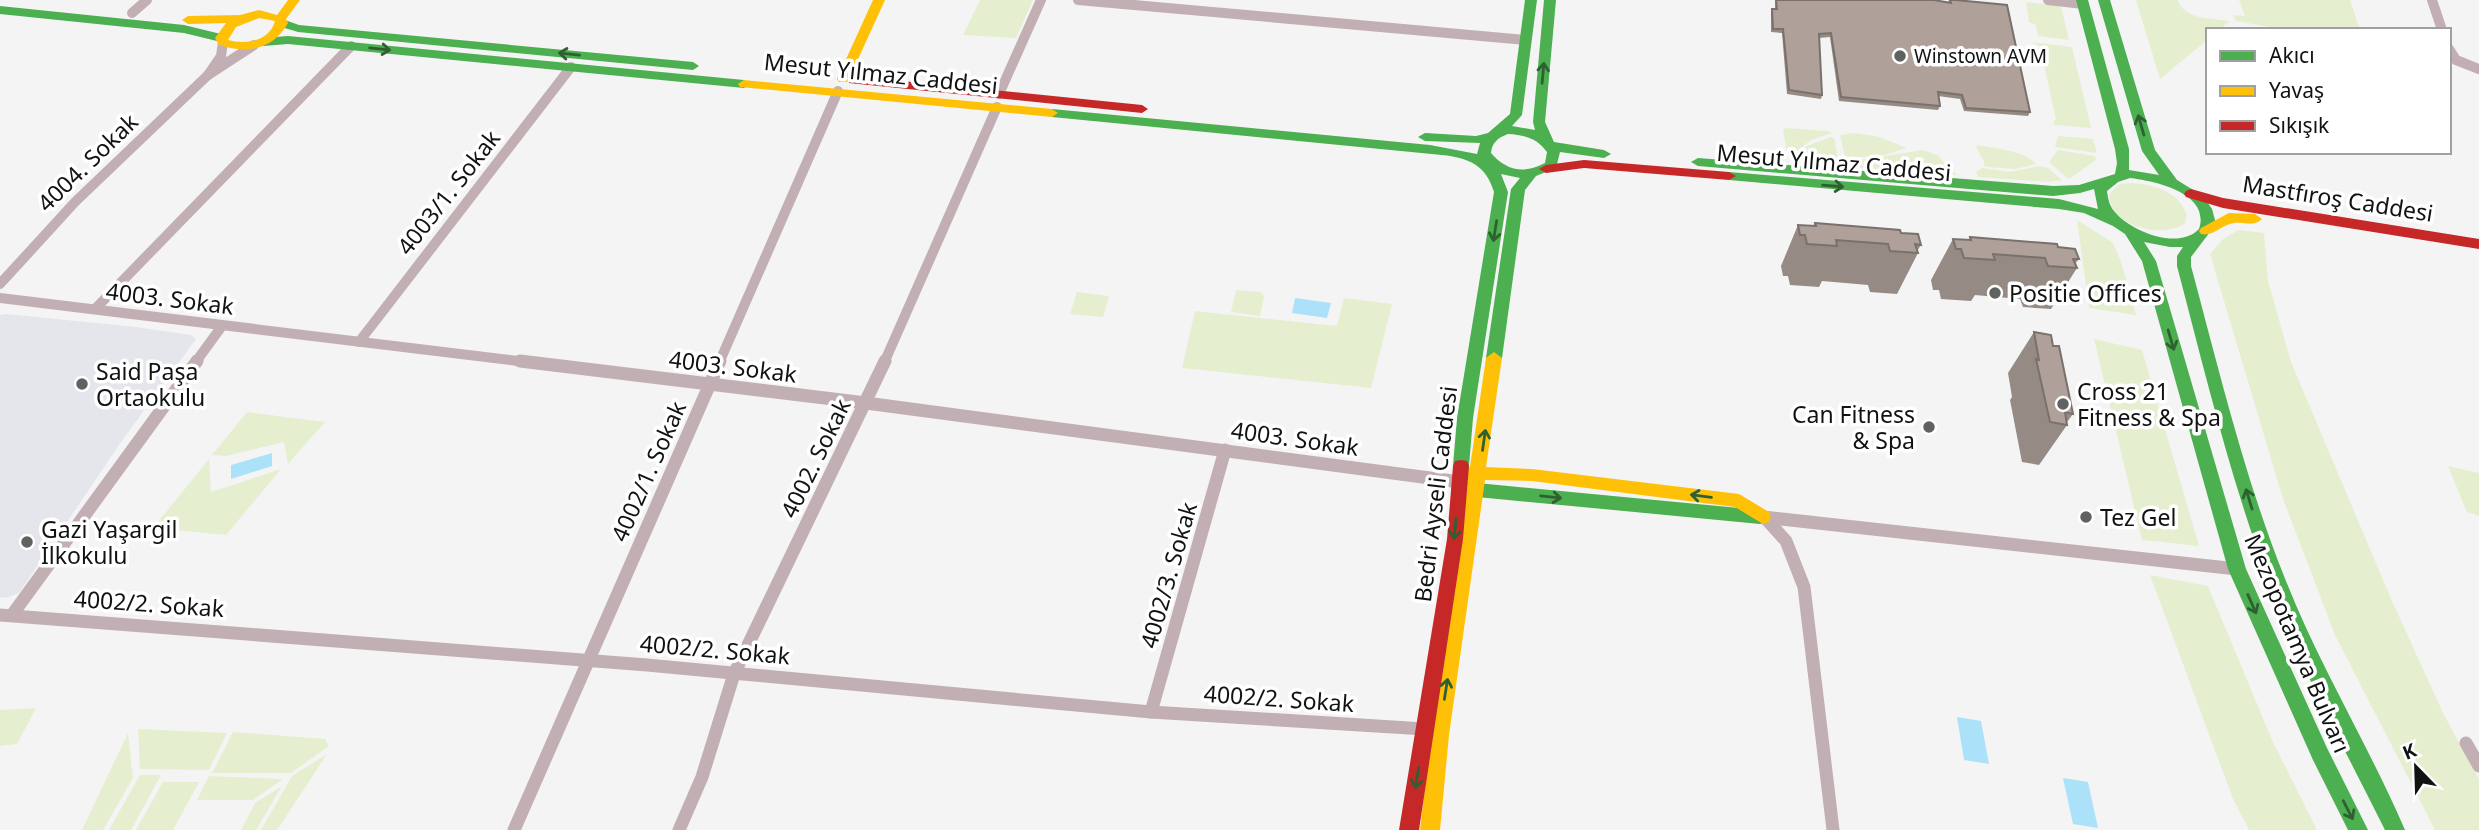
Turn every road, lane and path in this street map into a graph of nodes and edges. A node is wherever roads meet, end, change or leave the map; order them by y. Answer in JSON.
{"nodes":[{"id":1,"x":20,"y":0,"type":"edge"},
{"id":2,"x":147,"y":0,"type":"edge"},
{"id":3,"x":279,"y":0,"type":"edge"},
{"id":4,"x":294,"y":0,"type":"edge"},
{"id":5,"x":879,"y":0,"type":"edge"},
{"id":6,"x":1041,"y":0,"type":"edge"},
{"id":7,"x":1078,"y":0,"type":"edge"},
{"id":8,"x":1531,"y":0,"type":"edge"},
{"id":9,"x":1550,"y":0,"type":"edge"},
{"id":10,"x":2048,"y":0,"type":"edge"},
{"id":11,"x":2104,"y":0,"type":"edge"},
{"id":12,"x":2432,"y":0,"type":"edge"},
{"id":13,"x":2083,"y":2,"type":"edge"},
{"id":14,"x":0,"y":10,"type":"edge"},
{"id":15,"x":132,"y":13,"type":"junction"},
{"id":16,"x":245,"y":18,"type":"junction"},
{"id":17,"x":281,"y":21,"type":"junction"},
{"id":18,"x":2441,"y":28,"type":"edge"},
{"id":19,"x":222,"y":40,"type":"junction"},
{"id":20,"x":1526,"y":40,"type":"junction"},
{"id":21,"x":258,"y":43,"type":"junction"},
{"id":22,"x":351,"y":46,"type":"junction"},
{"id":23,"x":2451,"y":52,"type":"edge"},
{"id":24,"x":571,"y":67,"type":"junction"},
{"id":25,"x":2479,"y":69,"type":"edge"},
{"id":26,"x":208,"y":75,"type":"junction"},
{"id":27,"x":841,"y":85,"type":"junction"},
{"id":28,"x":998,"y":101,"type":"junction"},
{"id":29,"x":1494,"y":135,"type":"junction"},
{"id":30,"x":1548,"y":143,"type":"junction"},
{"id":31,"x":1492,"y":166,"type":"junction"},
{"id":32,"x":1539,"y":172,"type":"junction"},
{"id":33,"x":2121,"y":175,"type":"junction"},
{"id":34,"x":2105,"y":181,"type":"junction"},
{"id":35,"x":2173,"y":183,"type":"junction"},
{"id":36,"x":2191,"y":194,"type":"junction"},
{"id":37,"x":2115,"y":222,"type":"junction"},
{"id":38,"x":2130,"y":231,"type":"junction"},
{"id":39,"x":2202,"y":234,"type":"junction"},
{"id":40,"x":2479,"y":244,"type":"edge"},
{"id":41,"x":2479,"y":256,"type":"edge"},
{"id":42,"x":0,"y":284,"type":"edge"},
{"id":43,"x":0,"y":298,"type":"edge"},
{"id":44,"x":95,"y":309,"type":"junction"},
{"id":45,"x":222,"y":326,"type":"junction"},
{"id":46,"x":359,"y":342,"type":"junction"},
{"id":47,"x":710,"y":385,"type":"junction"},
{"id":48,"x":866,"y":402,"type":"junction"},
{"id":49,"x":1225,"y":450,"type":"junction"},
{"id":50,"x":1460,"y":480,"type":"junction"},
{"id":51,"x":1477,"y":482,"type":"junction"},
{"id":52,"x":1763,"y":517,"type":"junction"},
{"id":53,"x":2237,"y":569,"type":"junction"},
{"id":54,"x":6,"y":615,"type":"edge"},
{"id":55,"x":587,"y":660,"type":"junction"},
{"id":56,"x":734,"y":674,"type":"junction"},
{"id":57,"x":1151,"y":712,"type":"junction"},
{"id":58,"x":1425,"y":729,"type":"junction"},
{"id":59,"x":2466,"y":743,"type":"dead end"},
{"id":60,"x":2479,"y":766,"type":"edge"},
{"id":61,"x":514,"y":830,"type":"edge"},
{"id":62,"x":679,"y":830,"type":"edge"},
{"id":63,"x":1409,"y":830,"type":"edge"},
{"id":64,"x":1430,"y":830,"type":"edge"},
{"id":65,"x":1833,"y":830,"type":"edge"},
{"id":66,"x":2358,"y":830,"type":"edge"},
{"id":67,"x":2395,"y":830,"type":"edge"}],
"edges":[{"from":1,"to":15,"type":"main road"},
{"from":2,"to":15,"type":"street"},
{"from":3,"to":16,"type":"main road"},
{"from":4,"to":17,"type":"main road"},
{"from":5,"to":27,"type":"main road"},
{"from":6,"to":28,"type":"street","name":"4002. Sokak"},
{"from":7,"to":20,"type":"street"},
{"from":8,"to":20,"type":"main road"},
{"from":30,"to":9,"type":"main road","one_way":true},
{"from":10,"to":13,"type":"street"},
{"from":35,"to":11,"type":"main road","one_way":true},
{"from":12,"to":18,"type":"street"},
{"from":13,"to":33,"type":"main road"},
{"from":14,"to":19,"type":"main road"},
{"from":15,"to":16,"type":"main road"},
{"from":16,"to":17,"type":"main road","name":"Mesut Yılmaz Caddesi"},
{"from":16,"to":19,"type":"main road"},
{"from":17,"to":21,"type":"main road"},
{"from":27,"to":17,"type":"main road","name":"Mesut Yılmaz Caddesi","one_way":true},
{"from":19,"to":21,"type":"main road","name":"Mesut Yılmaz Caddesi"},
{"from":19,"to":26,"type":"street"},
{"from":20,"to":29,"type":"main road"},
{"from":21,"to":22,"type":"main road","name":"Mesut Yılmaz Caddesi"},
{"from":21,"to":26,"type":"street"},
{"from":22,"to":24,"type":"main road","name":"Mesut Yılmaz Caddesi","one_way":true},
{"from":22,"to":44,"type":"street"},
{"from":23,"to":25,"type":"street"},
{"from":24,"to":27,"type":"main road","name":"Mesut Yılmaz Caddesi"},
{"from":24,"to":46,"type":"street","name":"4003/1. Sokak"},
{"from":26,"to":42,"type":"street","name":"4004. Sokak"},
{"from":27,"to":28,"type":"main road","name":"Mesut Yılmaz Caddesi"},
{"from":27,"to":47,"type":"street","name":"4002/1. Sokak"},
{"from":28,"to":29,"type":"main road","name":"Mesut Yılmaz Caddesi"},
{"from":28,"to":31,"type":"main road","name":"Mesut Yılmaz Caddesi"},
{"from":28,"to":48,"type":"street","name":"4002. Sokak"},
{"from":29,"to":30,"type":"main road"},
{"from":29,"to":31,"type":"main road"},
{"from":30,"to":32,"type":"main road"},
{"from":30,"to":34,"type":"main road","name":"Mesut Yılmaz Caddesi"},
{"from":31,"to":32,"type":"main road"},
{"from":31,"to":50,"type":"main road","name":"Bedri Ayseli Caddesi","one_way":true},
{"from":32,"to":37,"type":"main road","name":"Mesut Yılmaz Caddesi","one_way":true},
{"from":51,"to":32,"type":"main road","name":"Bedri Ayseli Caddesi","one_way":true},
{"from":33,"to":34,"type":"main road","name":"Mesut Yılmaz Caddesi"},
{"from":33,"to":35,"type":"main road"},
{"from":34,"to":37,"type":"main road"},
{"from":35,"to":36,"type":"main road"},
{"from":36,"to":39,"type":"main road"},
{"from":36,"to":40,"type":"main road","name":"Mastfıroş Caddesi"},
{"from":37,"to":38,"type":"main road","name":"Mesut Yılmaz Caddesi"},
{"from":38,"to":39,"type":"main road","name":"Mastfıroş Caddesi"},
{"from":38,"to":53,"type":"main road","name":"Mezopotamya Bulvarı","one_way":true},
{"from":39,"to":41,"type":"main road","name":"Mastfıroş Caddesi"},
{"from":67,"to":39,"type":"main road","name":"Mezopotamya Bulvarı","one_way":true},
{"from":43,"to":44,"type":"street","name":"4003. Sokak"},
{"from":44,"to":45,"type":"street","name":"4003. Sokak"},
{"from":45,"to":46,"type":"street","name":"4003. Sokak"},
{"from":45,"to":54,"type":"street"},
{"from":46,"to":47,"type":"street","name":"4003. Sokak"},
{"from":47,"to":48,"type":"street","name":"4003. Sokak"},
{"from":47,"to":55,"type":"street","name":"4002/1. Sokak"},
{"from":48,"to":49,"type":"street","name":"4003. Sokak"},
{"from":48,"to":56,"type":"street","name":"4002. Sokak"},
{"from":49,"to":50,"type":"street","name":"4003. Sokak"},
{"from":49,"to":57,"type":"street","name":"4002/3. Sokak"},
{"from":50,"to":51,"type":"main road"},
{"from":50,"to":58,"type":"main road","name":"Bedri Ayseli Caddesi","one_way":true},
{"from":51,"to":52,"type":"main road"},
{"from":64,"to":51,"type":"main road","name":"Bedri Ayseli Caddesi","one_way":true},
{"from":52,"to":53,"type":"street"},
{"from":52,"to":65,"type":"street"},
{"from":53,"to":66,"type":"main road","name":"Mezopotamya Bulvarı","one_way":true},
{"from":54,"to":55,"type":"street","name":"4002/2. Sokak"},
{"from":55,"to":56,"type":"street","name":"4002/2. Sokak"},
{"from":55,"to":61,"type":"street","name":"4002/1. Sokak"},
{"from":56,"to":57,"type":"street","name":"4002/2. Sokak"},
{"from":56,"to":62,"type":"street","name":"4002. Sokak"},
{"from":57,"to":58,"type":"street","name":"4002/2. Sokak"},
{"from":58,"to":63,"type":"main road","name":"Bedri Ayseli Caddesi","one_way":true},
{"from":59,"to":60,"type":"street"}]}
